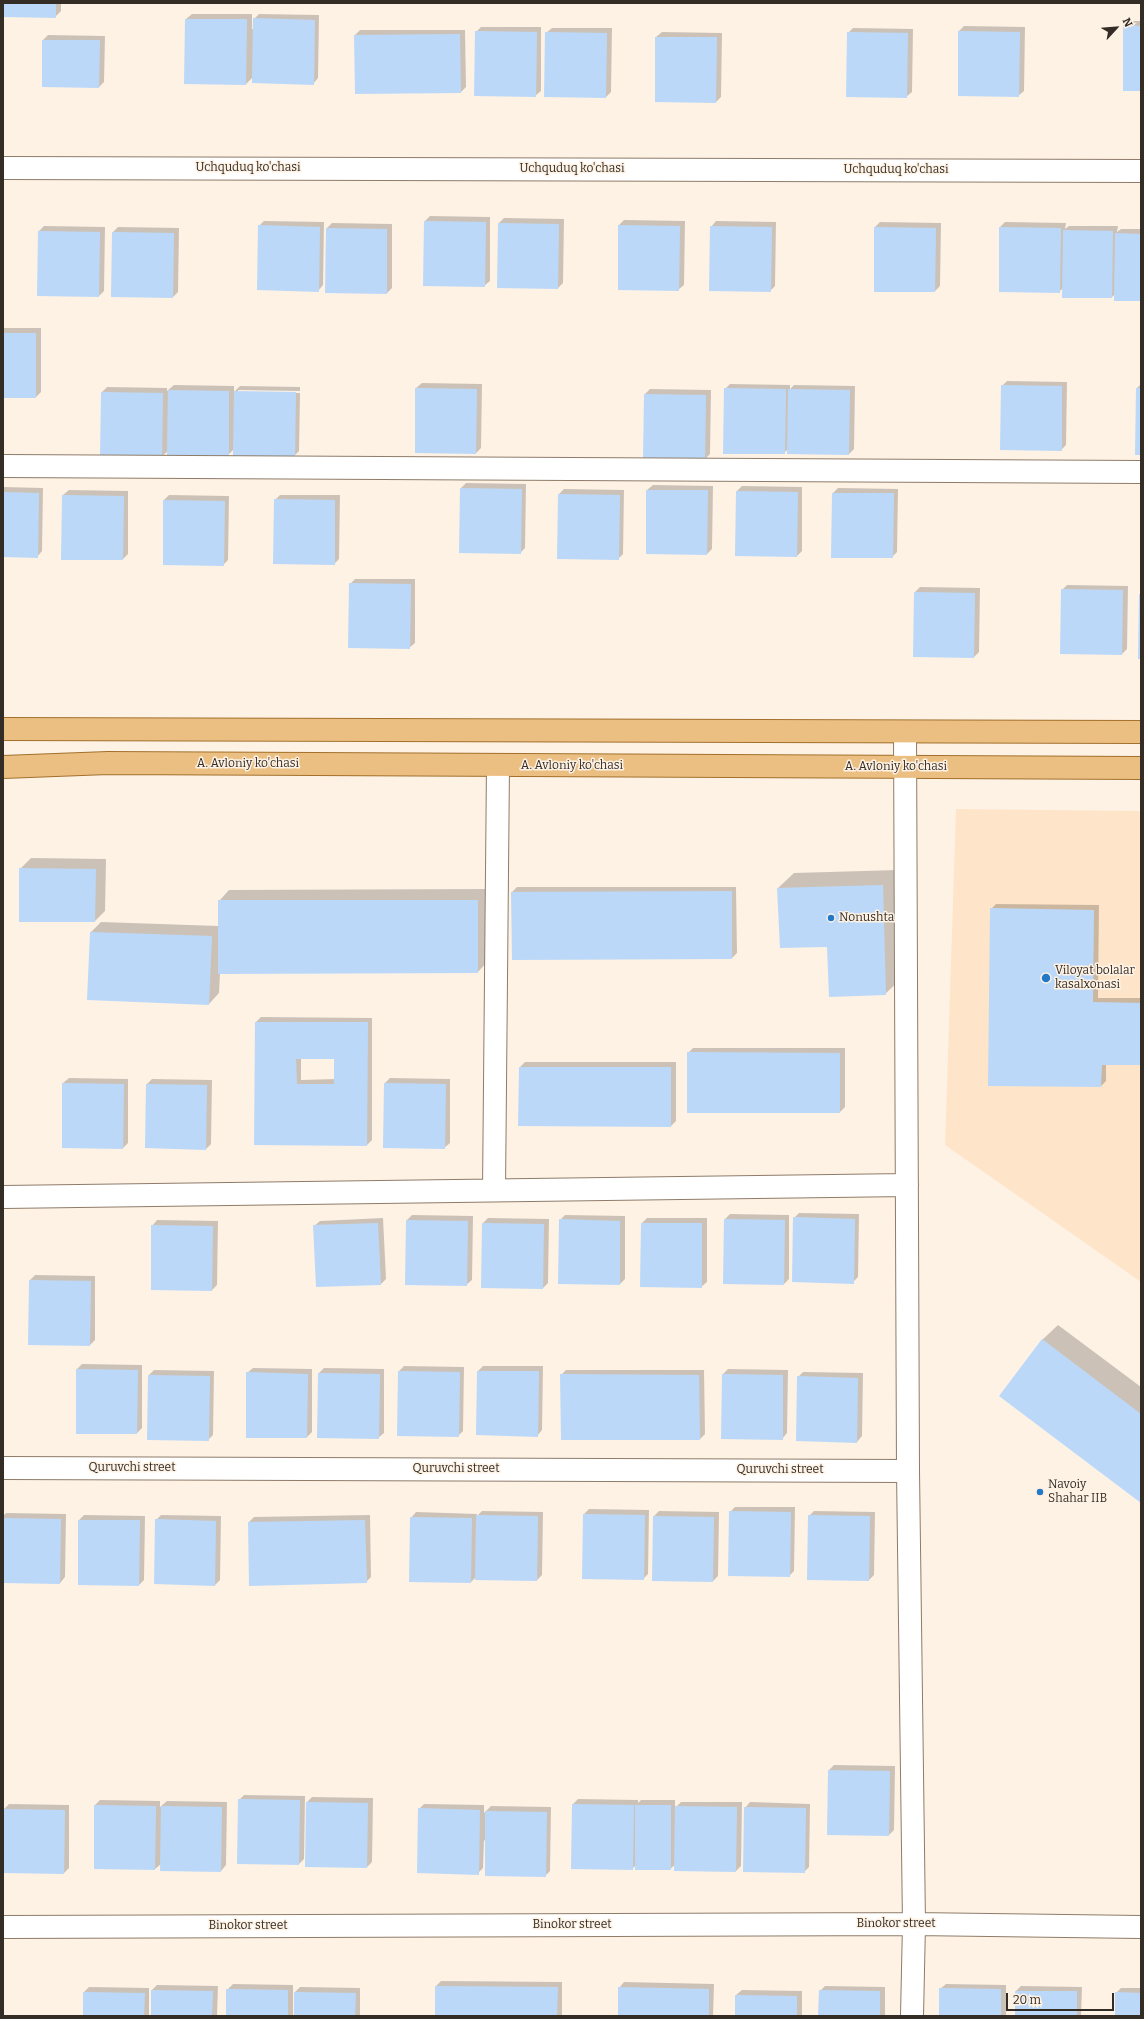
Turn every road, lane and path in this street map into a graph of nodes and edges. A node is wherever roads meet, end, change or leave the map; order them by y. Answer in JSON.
{"nodes":[{"id":1,"x":3,"y":168,"type":"edge"},
{"id":2,"x":1141,"y":171,"type":"edge"},
{"id":3,"x":3,"y":466,"type":"edge"},
{"id":4,"x":1141,"y":472,"type":"edge"},
{"id":5,"x":3,"y":729,"type":"edge"},
{"id":6,"x":905,"y":732,"type":"junction"},
{"id":7,"x":1141,"y":732,"type":"edge"},
{"id":8,"x":498,"y":765,"type":"junction"},
{"id":9,"x":3,"y":767,"type":"edge"},
{"id":10,"x":905,"y":767,"type":"junction"},
{"id":11,"x":1141,"y":768,"type":"edge"},
{"id":12,"x":907,"y":1185,"type":"junction"},
{"id":13,"x":494,"y":1190,"type":"junction"},
{"id":14,"x":3,"y":1197,"type":"edge"},
{"id":15,"x":3,"y":1468,"type":"edge"},
{"id":16,"x":908,"y":1471,"type":"junction"},
{"id":17,"x":914,"y":1924,"type":"junction"},
{"id":18,"x":3,"y":1927,"type":"edge"},
{"id":19,"x":1141,"y":1927,"type":"edge"},
{"id":20,"x":912,"y":2016,"type":"edge"}],
"edges":[{"from":1,"to":2,"type":"street","name":"Uchquduq ko'chasi"},
{"from":3,"to":4,"type":"street"},
{"from":5,"to":6,"type":"main road"},
{"from":6,"to":7,"type":"main road"},
{"from":6,"to":10,"type":"street"},
{"from":8,"to":9,"type":"main road","name":"A. Avloniy ko'chasi"},
{"from":8,"to":10,"type":"main road","name":"A. Avloniy ko'chasi"},
{"from":8,"to":13,"type":"street"},
{"from":10,"to":11,"type":"main road","name":"A. Avloniy ko'chasi"},
{"from":10,"to":12,"type":"street"},
{"from":12,"to":13,"type":"street"},
{"from":12,"to":16,"type":"street"},
{"from":13,"to":14,"type":"street"},
{"from":15,"to":16,"type":"street","name":"Quruvchi street"},
{"from":16,"to":17,"type":"street"},
{"from":17,"to":18,"type":"street","name":"Binokor street"},
{"from":17,"to":19,"type":"street","name":"Binokor street"},
{"from":17,"to":20,"type":"street"}]}
